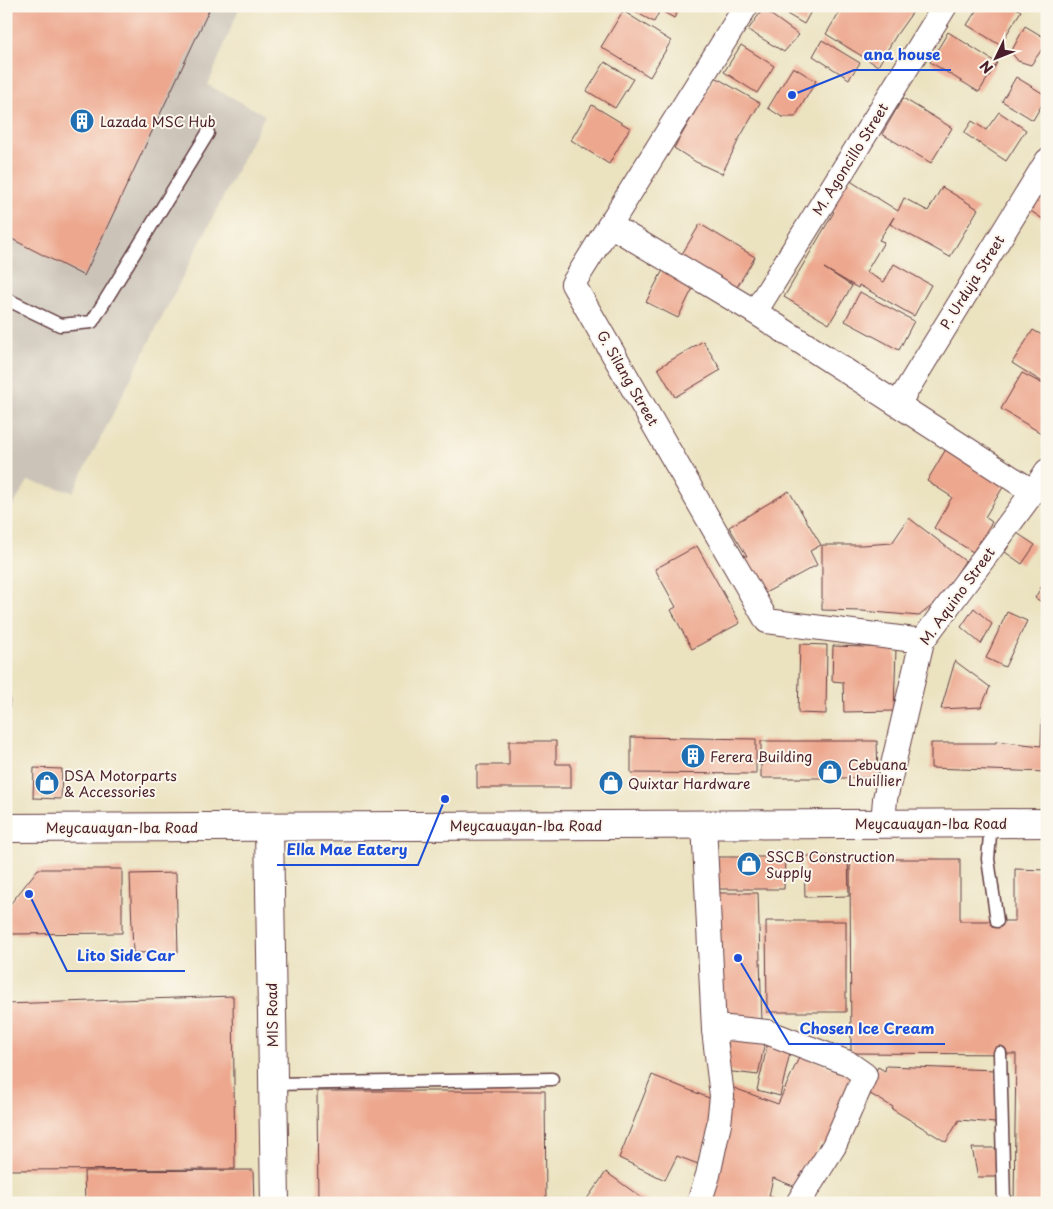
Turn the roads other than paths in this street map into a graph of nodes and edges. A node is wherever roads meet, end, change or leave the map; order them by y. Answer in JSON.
{"nodes":[{"id":1,"x":746,"y":6,"type":"edge"},
{"id":2,"x":945,"y":6,"type":"edge"},
{"id":3,"x":208,"y":133,"type":"dead end"},
{"id":4,"x":1047,"y":161,"type":"edge"},
{"id":5,"x":610,"y":225,"type":"junction"},
{"id":6,"x":6,"y":299,"type":"edge"},
{"id":7,"x":755,"y":312,"type":"junction"},
{"id":8,"x":898,"y":404,"type":"junction"},
{"id":9,"x":1047,"y":471,"type":"edge"},
{"id":10,"x":1033,"y":492,"type":"junction"},
{"id":11,"x":922,"y":641,"type":"junction"},
{"id":12,"x":1047,"y":822,"type":"edge"},
{"id":13,"x":704,"y":823,"type":"junction"},
{"id":14,"x":883,"y":823,"type":"junction"},
{"id":15,"x":991,"y":823,"type":"junction"},
{"id":16,"x":269,"y":827,"type":"junction"},
{"id":17,"x":6,"y":828,"type":"edge"},
{"id":18,"x":997,"y":921,"type":"dead end"},
{"id":19,"x":714,"y":1030,"type":"junction"},
{"id":20,"x":1000,"y":1054,"type":"dead end"},
{"id":21,"x":552,"y":1079,"type":"dead end"},
{"id":22,"x":273,"y":1084,"type":"junction"},
{"id":23,"x":275,"y":1203,"type":"edge"},
{"id":24,"x":699,"y":1203,"type":"edge"},
{"id":25,"x":798,"y":1203,"type":"edge"},
{"id":26,"x":1004,"y":1203,"type":"edge"}],
"edges":[{"from":1,"to":5,"type":"street","name":"G. Silang Street"},
{"from":2,"to":7,"type":"street","name":"M. Agoncillo Street"},
{"from":3,"to":6,"type":"lane"},
{"from":4,"to":8,"type":"street","name":"P. Urduja Street"},
{"from":5,"to":7,"type":"street"},
{"from":5,"to":11,"type":"street","name":"G. Silang Street"},
{"from":7,"to":8,"type":"street"},
{"from":8,"to":10,"type":"street"},
{"from":9,"to":10,"type":"street","name":"M. Aquino Street"},
{"from":10,"to":11,"type":"street","name":"M. Aquino Street"},
{"from":11,"to":14,"type":"street","name":"M. Aquino Street"},
{"from":12,"to":15,"type":"main road","name":"Meycauayan-Iba Road"},
{"from":13,"to":14,"type":"main road","name":"Meycauayan-Iba Road"},
{"from":13,"to":16,"type":"main road","name":"Meycauayan-Iba Road"},
{"from":13,"to":19,"type":"street"},
{"from":14,"to":15,"type":"main road","name":"Meycauayan-Iba Road"},
{"from":15,"to":18,"type":"lane"},
{"from":16,"to":17,"type":"main road","name":"Meycauayan-Iba Road"},
{"from":16,"to":22,"type":"main road","name":"MIS Road"},
{"from":19,"to":24,"type":"street"},
{"from":19,"to":25,"type":"street"},
{"from":20,"to":26,"type":"lane"},
{"from":21,"to":22,"type":"lane"},
{"from":22,"to":23,"type":"main road","name":"MIS Road"}]}
